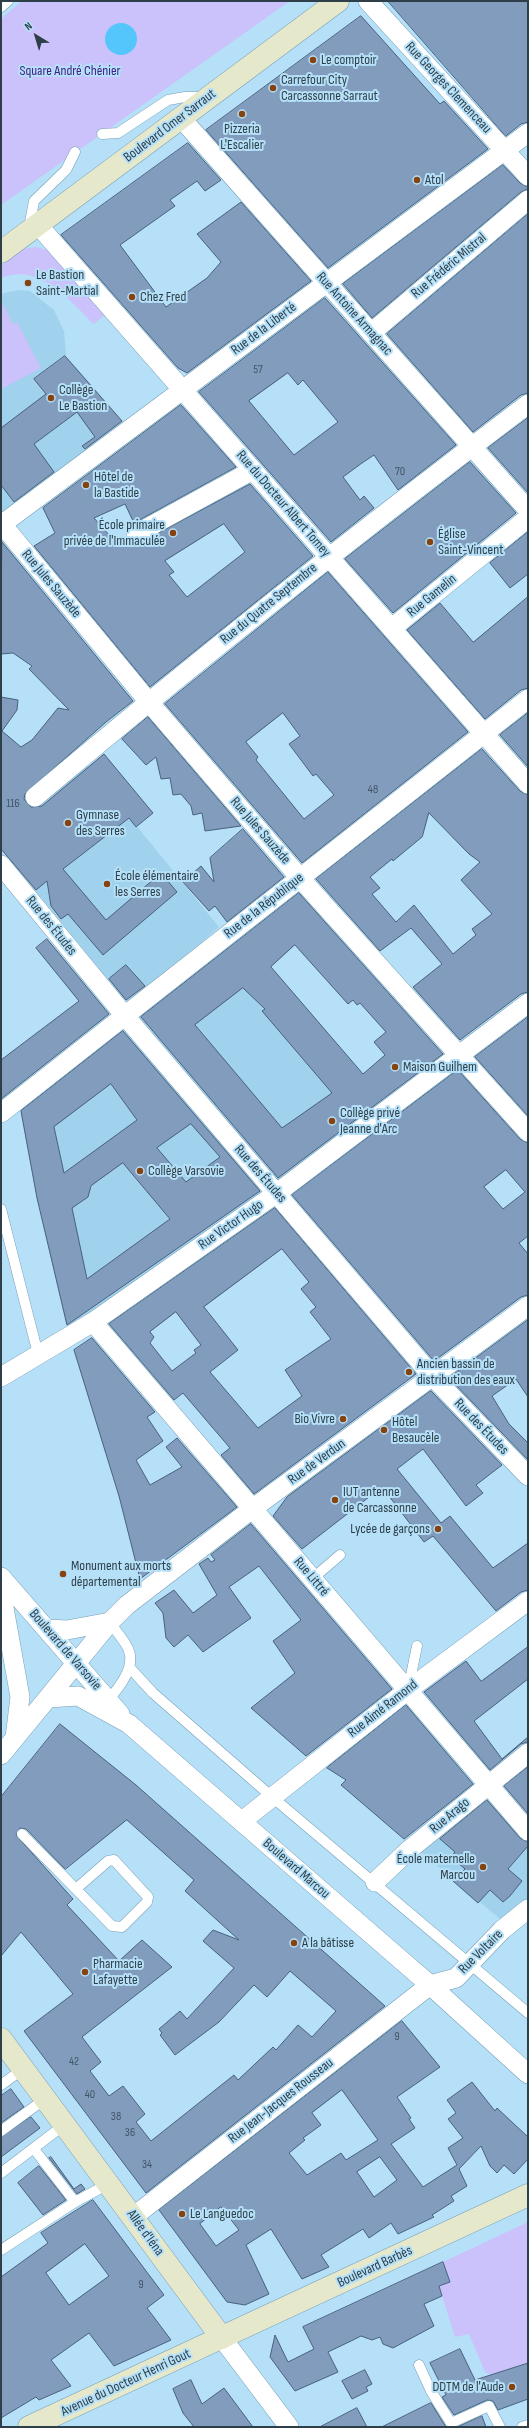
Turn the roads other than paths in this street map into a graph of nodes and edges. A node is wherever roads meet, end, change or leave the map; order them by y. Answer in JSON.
{"nodes":[{"id":1,"x":8,"y":1,"type":"edge"},
{"id":2,"x":338,"y":1,"type":"edge"},
{"id":3,"x":368,"y":1,"type":"edge"},
{"id":4,"x":1,"y":7,"type":"edge"},
{"id":5,"x":210,"y":96,"type":"junction"},
{"id":6,"x":181,"y":118,"type":"junction"},
{"id":7,"x":528,"y":133,"type":"edge"},
{"id":8,"x":102,"y":134,"type":"dead end"},
{"id":9,"x":505,"y":150,"type":"junction"},
{"id":10,"x":75,"y":152,"type":"dead end"},
{"id":11,"x":528,"y":176,"type":"edge"},
{"id":12,"x":528,"y":200,"type":"edge"},
{"id":13,"x":33,"y":228,"type":"junction"},
{"id":14,"x":1,"y":252,"type":"edge"},
{"id":15,"x":327,"y":283,"type":"junction"},
{"id":16,"x":371,"y":332,"type":"junction"},
{"id":17,"x":183,"y":390,"type":"junction"},
{"id":18,"x":528,"y":404,"type":"edge"},
{"id":19,"x":472,"y":446,"type":"junction"},
{"id":20,"x":253,"y":470,"type":"junction"},
{"id":21,"x":528,"y":510,"type":"edge"},
{"id":22,"x":528,"y":518,"type":"edge"},
{"id":23,"x":1,"y":524,"type":"edge"},
{"id":24,"x":136,"y":534,"type":"dead end"},
{"id":25,"x":329,"y":556,"type":"junction"},
{"id":26,"x":392,"y":628,"type":"junction"},
{"id":27,"x":528,"y":699,"type":"edge"},
{"id":28,"x":148,"y":701,"type":"junction"},
{"id":29,"x":484,"y":734,"type":"junction"},
{"id":30,"x":528,"y":784,"type":"edge"},
{"id":31,"x":35,"y":797,"type":"dead end"},
{"id":32,"x":1,"y":865,"type":"edge"},
{"id":33,"x":300,"y":878,"type":"junction"},
{"id":34,"x":528,"y":1002,"type":"edge"},
{"id":35,"x":124,"y":1016,"type":"junction"},
{"id":36,"x":460,"y":1055,"type":"junction"},
{"id":37,"x":1,"y":1113,"type":"edge"},
{"id":38,"x":528,"y":1132,"type":"edge"},
{"id":39,"x":277,"y":1193,"type":"junction"},
{"id":40,"x":1,"y":1209,"type":"edge"},
{"id":41,"x":528,"y":1306,"type":"edge"},
{"id":42,"x":93,"y":1322,"type":"junction"},
{"id":43,"x":38,"y":1354,"type":"junction"},
{"id":44,"x":1,"y":1377,"type":"edge"},
{"id":45,"x":433,"y":1377,"type":"junction"},
{"id":46,"x":528,"y":1476,"type":"edge"},
{"id":47,"x":252,"y":1508,"type":"junction"},
{"id":48,"x":340,"y":1555,"type":"dead end"},
{"id":49,"x":1,"y":1577,"type":"edge"},
{"id":50,"x":312,"y":1579,"type":"junction"},
{"id":51,"x":1,"y":1591,"type":"edge"},
{"id":52,"x":528,"y":1601,"type":"edge"},
{"id":53,"x":110,"y":1622,"type":"junction"},
{"id":54,"x":47,"y":1629,"type":"junction"},
{"id":55,"x":417,"y":1646,"type":"dead end"},
{"id":56,"x":76,"y":1663,"type":"junction"},
{"id":57,"x":130,"y":1668,"type":"junction"},
{"id":58,"x":408,"y":1690,"type":"junction"},
{"id":59,"x":48,"y":1698,"type":"junction"},
{"id":60,"x":108,"y":1700,"type":"junction"},
{"id":61,"x":129,"y":1724,"type":"junction"},
{"id":62,"x":15,"y":1738,"type":"junction"},
{"id":63,"x":528,"y":1753,"type":"edge"},
{"id":64,"x":1,"y":1755,"type":"edge"},
{"id":65,"x":488,"y":1784,"type":"junction"},
{"id":66,"x":271,"y":1796,"type":"junction"},
{"id":67,"x":242,"y":1821,"type":"junction"},
{"id":68,"x":528,"y":1831,"type":"edge"},
{"id":69,"x":22,"y":1834,"type":"dead end"},
{"id":70,"x":375,"y":1882,"type":"junction"},
{"id":71,"x":77,"y":1888,"type":"junction"},
{"id":72,"x":528,"y":1909,"type":"edge"},
{"id":73,"x":471,"y":1963,"type":"junction"},
{"id":74,"x":430,"y":1985,"type":"junction"},
{"id":75,"x":528,"y":2013,"type":"edge"},
{"id":76,"x":1,"y":2039,"type":"edge"},
{"id":77,"x":23,"y":2069,"type":"junction"},
{"id":78,"x":528,"y":2074,"type":"edge"},
{"id":79,"x":1,"y":2085,"type":"edge"},
{"id":80,"x":45,"y":2099,"type":"junction"},
{"id":81,"x":64,"y":2124,"type":"junction"},
{"id":82,"x":1,"y":2130,"type":"edge"},
{"id":83,"x":34,"y":2149,"type":"junction"},
{"id":84,"x":1,"y":2173,"type":"edge"},
{"id":85,"x":108,"y":2184,"type":"junction"},
{"id":86,"x":528,"y":2195,"type":"edge"},
{"id":87,"x":75,"y":2202,"type":"junction"},
{"id":88,"x":133,"y":2218,"type":"junction"},
{"id":89,"x":1,"y":2250,"type":"edge"},
{"id":90,"x":222,"y":2338,"type":"junction"},
{"id":91,"x":419,"y":2365,"type":"dead end"},
{"id":92,"x":528,"y":2425,"type":"edge"},
{"id":93,"x":29,"y":2427,"type":"edge"},
{"id":94,"x":289,"y":2427,"type":"edge"},
{"id":95,"x":500,"y":2427,"type":"edge"},
{"id":96,"x":522,"y":2427,"type":"edge"}],
"edges":[{"from":1,"to":4,"type":"lane"},
{"from":2,"to":5,"type":"main road","name":"Boulevard Omer Sarraut"},
{"from":3,"to":9,"type":"street","name":"Rue Georges Clemenceau"},
{"from":5,"to":6,"type":"main road","name":"Boulevard Omer Sarraut"},
{"from":5,"to":8,"type":"lane"},
{"from":6,"to":13,"type":"main road","name":"Boulevard Omer Sarraut"},
{"from":6,"to":15,"type":"street","name":"Rue Antoine Armagnac"},
{"from":7,"to":9,"type":"street","name":"Rue de la Liberté"},
{"from":9,"to":11,"type":"street","name":"Rue Georges Clemenceau"},
{"from":9,"to":15,"type":"street","name":"Rue de la Liberté"},
{"from":10,"to":13,"type":"lane"},
{"from":12,"to":16,"type":"street","name":"Rue Frédéric Mistral"},
{"from":13,"to":14,"type":"main road","name":"Boulevard Omer Sarraut"},
{"from":13,"to":17,"type":"street","name":"Rue du Docteur Albert Tomey"},
{"from":15,"to":16,"type":"street","name":"Rue Antoine Armagnac"},
{"from":15,"to":17,"type":"street","name":"Rue de la Liberté"},
{"from":16,"to":19,"type":"street","name":"Rue Antoine Armagnac"},
{"from":17,"to":20,"type":"street","name":"Rue du Docteur Albert Tomey"},
{"from":17,"to":23,"type":"street","name":"Rue de la Liberté"},
{"from":18,"to":19,"type":"street","name":"Rue du Quatre Septembre"},
{"from":19,"to":21,"type":"street","name":"Rue Antoine Armagnac"},
{"from":19,"to":25,"type":"street","name":"Rue du Quatre Septembre"},
{"from":20,"to":24,"type":"street"},
{"from":20,"to":25,"type":"street","name":"Rue du Docteur Albert Tomey"},
{"from":22,"to":26,"type":"street","name":"Rue Gamelin"},
{"from":23,"to":28,"type":"street","name":"Rue Jules Sauzède"},
{"from":25,"to":26,"type":"street","name":"Rue du Docteur Albert Tomey"},
{"from":25,"to":28,"type":"street","name":"Rue du Quatre Septembre"},
{"from":26,"to":29,"type":"street","name":"Rue du Docteur Albert Tomey"},
{"from":27,"to":29,"type":"street","name":"Rue de la République"},
{"from":28,"to":31,"type":"street","name":"Rue du Quatre Septembre"},
{"from":28,"to":33,"type":"street","name":"Rue Jules Sauzède"},
{"from":29,"to":30,"type":"street","name":"Rue du Docteur Albert Tomey"},
{"from":29,"to":33,"type":"street","name":"Rue de la République"},
{"from":32,"to":35,"type":"street","name":"Rue des Études"},
{"from":33,"to":35,"type":"street","name":"Rue de la République"},
{"from":33,"to":36,"type":"street","name":"Rue Jules Sauzède"},
{"from":34,"to":36,"type":"street","name":"Rue Victor Hugo"},
{"from":35,"to":37,"type":"street","name":"Rue de la République"},
{"from":35,"to":39,"type":"street","name":"Rue des Études"},
{"from":36,"to":38,"type":"street","name":"Rue Jules Sauzède"},
{"from":36,"to":39,"type":"street","name":"Rue Victor Hugo"},
{"from":39,"to":42,"type":"street","name":"Rue Victor Hugo"},
{"from":39,"to":45,"type":"street","name":"Rue des Études"},
{"from":40,"to":43,"type":"lane"},
{"from":41,"to":45,"type":"street","name":"Rue de Verdun"},
{"from":42,"to":43,"type":"street","name":"Rue Victor Hugo"},
{"from":42,"to":47,"type":"street","name":"Rue Littré"},
{"from":43,"to":44,"type":"street","name":"Rue Victor Hugo"},
{"from":45,"to":46,"type":"street","name":"Rue des Études"},
{"from":45,"to":47,"type":"street","name":"Rue de Verdun"},
{"from":47,"to":50,"type":"street","name":"Rue Littré"},
{"from":47,"to":53,"type":"street","name":"Rue de Verdun"},
{"from":48,"to":50,"type":"lane"},
{"from":49,"to":54,"type":"street","name":"Boulevard de Varsovie"},
{"from":50,"to":58,"type":"street","name":"Rue Littré"},
{"from":51,"to":62,"type":"street","name":"Boulevard de Varsovie"},
{"from":52,"to":58,"type":"street","name":"Rue Aimé Ramond"},
{"from":53,"to":54,"type":"street"},
{"from":53,"to":56,"type":"street","name":"Rue de Verdun"},
{"from":53,"to":57,"type":"lane"},
{"from":54,"to":56,"type":"street","name":"Boulevard de Varsovie"},
{"from":55,"to":58,"type":"lane"},
{"from":56,"to":59,"type":"street","name":"Rue de Verdun"},
{"from":56,"to":60,"type":"street","name":"Boulevard de Varsovie"},
{"from":57,"to":60,"type":"lane"},
{"from":57,"to":66,"type":"lane"},
{"from":58,"to":65,"type":"street","name":"Rue Littré"},
{"from":58,"to":66,"type":"street","name":"Rue Aimé Ramond"},
{"from":59,"to":61,"type":"street","name":"Boulevard Marcou"},
{"from":59,"to":62,"type":"street","name":"Rue de Verdun"},
{"from":60,"to":61,"type":"street","name":"Boulevard de Varsovie"},
{"from":61,"to":67,"type":"street","name":"Boulevard Marcou"},
{"from":62,"to":64,"type":"street","name":"Rue de Verdun"},
{"from":63,"to":65,"type":"street","name":"Rue Arago"},
{"from":65,"to":68,"type":"street","name":"Rue Littré"},
{"from":65,"to":70,"type":"street","name":"Rue Arago"},
{"from":66,"to":67,"type":"street","name":"Rue Aimé Ramond"},
{"from":66,"to":70,"type":"lane"},
{"from":67,"to":74,"type":"street","name":"Boulevard Marcou"},
{"from":69,"to":71,"type":"lane"},
{"from":70,"to":73,"type":"lane"},
{"from":71,"to":71,"type":"lane"},
{"from":72,"to":73,"type":"street","name":"Rue Voltaire"},
{"from":73,"to":74,"type":"street","name":"Rue Voltaire"},
{"from":73,"to":75,"type":"lane"},
{"from":74,"to":78,"type":"street","name":"Boulevard Marcou"},
{"from":74,"to":88,"type":"street","name":"Rue Jean-Jacques Rousseau"},
{"from":76,"to":77,"type":"main road","name":"Allée d'Iéna"},
{"from":77,"to":79,"type":"lane"},
{"from":77,"to":80,"type":"main road","name":"Allée d'Iéna"},
{"from":80,"to":81,"type":"main road","name":"Allée d'Iéna"},
{"from":80,"to":82,"type":"lane"},
{"from":81,"to":83,"type":"lane"},
{"from":81,"to":85,"type":"main road","name":"Allée d'Iéna"},
{"from":83,"to":84,"type":"lane"},
{"from":83,"to":87,"type":"lane"},
{"from":85,"to":87,"type":"lane"},
{"from":85,"to":88,"type":"main road","name":"Allée d'Iéna"},
{"from":86,"to":90,"type":"main road","name":"Boulevard Barbès"},
{"from":87,"to":89,"type":"lane"},
{"from":88,"to":90,"type":"main road","name":"Allée d'Iéna"},
{"from":90,"to":93,"type":"main road","name":"Avenue du Docteur Henri Gout"},
{"from":90,"to":94,"type":"street","name":"Allée d'Iéna"},
{"from":91,"to":95,"type":"lane"},
{"from":92,"to":96,"type":"lane"}]}
